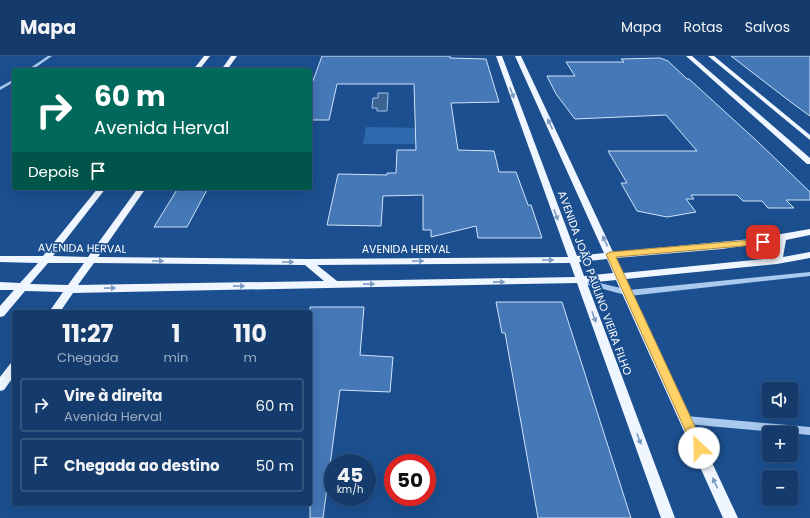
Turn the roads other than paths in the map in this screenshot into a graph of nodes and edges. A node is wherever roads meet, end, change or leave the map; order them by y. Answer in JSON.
{"nodes":[{"id":1,"x":50,"y":56,"type":"edge"},
{"id":2,"x":207,"y":56,"type":"edge"},
{"id":3,"x":234,"y":56,"type":"edge"},
{"id":4,"x":499,"y":56,"type":"edge"},
{"id":5,"x":518,"y":56,"type":"edge"},
{"id":6,"x":689,"y":56,"type":"edge"},
{"id":7,"x":711,"y":56,"type":"edge"},
{"id":8,"x":32,"y":68,"type":"edge"},
{"id":9,"x":198,"y":68,"type":"edge"},
{"id":10,"x":225,"y":68,"type":"edge"},
{"id":11,"x":12,"y":81,"type":"edge"},
{"id":12,"x":0,"y":89,"type":"edge"},
{"id":13,"x":810,"y":138,"type":"edge"},
{"id":14,"x":810,"y":162,"type":"edge"},
{"id":15,"x":100,"y":190,"type":"edge"},
{"id":16,"x":141,"y":190,"type":"edge"},
{"id":17,"x":810,"y":232,"type":"edge"},
{"id":18,"x":782,"y":238,"type":"junction"},
{"id":19,"x":610,"y":254,"type":"junction"},
{"id":20,"x":810,"y":255,"type":"edge"},
{"id":21,"x":0,"y":259,"type":"edge"},
{"id":22,"x":45,"y":260,"type":"junction"},
{"id":23,"x":91,"y":260,"type":"junction"},
{"id":24,"x":573,"y":260,"type":"junction"},
{"id":25,"x":306,"y":262,"type":"junction"},
{"id":26,"x":777,"y":262,"type":"junction"},
{"id":27,"x":810,"y":274,"type":"edge"},
{"id":28,"x":621,"y":277,"type":"junction"},
{"id":29,"x":581,"y":280,"type":"junction"},
{"id":30,"x":336,"y":285,"type":"junction"},
{"id":31,"x":0,"y":286,"type":"edge"},
{"id":32,"x":22,"y":287,"type":"junction"},
{"id":33,"x":70,"y":289,"type":"junction"},
{"id":34,"x":629,"y":293,"type":"junction"},
{"id":35,"x":55,"y":310,"type":"edge"},
{"id":36,"x":0,"y":313,"type":"edge"},
{"id":37,"x":12,"y":370,"type":"edge"},
{"id":38,"x":0,"y":386,"type":"edge"},
{"id":39,"x":686,"y":420,"type":"junction"},
{"id":40,"x":810,"y":431,"type":"edge"},
{"id":41,"x":668,"y":518,"type":"edge"},
{"id":42,"x":731,"y":518,"type":"edge"}],
"edges":[{"from":1,"to":8,"type":"street"},
{"from":2,"to":9,"type":"main road"},
{"from":3,"to":10,"type":"main road"},
{"from":4,"to":24,"type":"main road","name":"AVENIDA JOÃO PAULINO VIEIRA FILHO","one_way":true},
{"from":19,"to":5,"type":"main road","name":"AVENIDA JOÃO PAULINO VIEIRA FILHO","one_way":true},
{"from":6,"to":14,"type":"main road"},
{"from":7,"to":13,"type":"main road"},
{"from":11,"to":12,"type":"street"},
{"from":15,"to":22,"type":"main road"},
{"from":16,"to":23,"type":"main road"},
{"from":17,"to":18,"type":"main road","name":"AVENIDA HERVAL"},
{"from":18,"to":19,"type":"main road","name":"AVENIDA HERVAL"},
{"from":18,"to":26,"type":"main road"},
{"from":19,"to":24,"type":"main road","name":"AVENIDA HERVAL"},
{"from":19,"to":28,"type":"main road","name":"AVENIDA JOÃO PAULINO VIEIRA FILHO"},
{"from":20,"to":26,"type":"main road"},
{"from":21,"to":22,"type":"main road","name":"AVENIDA HERVAL"},
{"from":22,"to":23,"type":"main road","name":"AVENIDA HERVAL"},
{"from":22,"to":32,"type":"main road"},
{"from":23,"to":25,"type":"main road","name":"AVENIDA HERVAL","one_way":true},
{"from":23,"to":33,"type":"main road"},
{"from":25,"to":24,"type":"main road","name":"AVENIDA HERVAL","one_way":true},
{"from":24,"to":29,"type":"main road","name":"AVENIDA JOÃO PAULINO VIEIRA FILHO"},
{"from":25,"to":30,"type":"main road"},
{"from":26,"to":28,"type":"main road"},
{"from":27,"to":34,"type":"street"},
{"from":28,"to":29,"type":"main road"},
{"from":28,"to":34,"type":"main road","name":"AVENIDA JOÃO PAULINO VIEIRA FILHO"},
{"from":30,"to":29,"type":"main road","one_way":true},
{"from":29,"to":34,"type":"street"},
{"from":29,"to":41,"type":"main road","name":"AVENIDA JOÃO PAULINO VIEIRA FILHO","one_way":true},
{"from":33,"to":30,"type":"main road","one_way":true},
{"from":31,"to":32,"type":"main road"},
{"from":32,"to":33,"type":"main road"},
{"from":32,"to":36,"type":"main road"},
{"from":33,"to":35,"type":"main road"},
{"from":34,"to":39,"type":"main road","name":"AVENIDA JOÃO PAULINO VIEIRA FILHO"},
{"from":37,"to":38,"type":"main road"},
{"from":39,"to":40,"type":"street"},
{"from":42,"to":39,"type":"main road","name":"AVENIDA JOÃO PAULINO VIEIRA FILHO","one_way":true}]}
